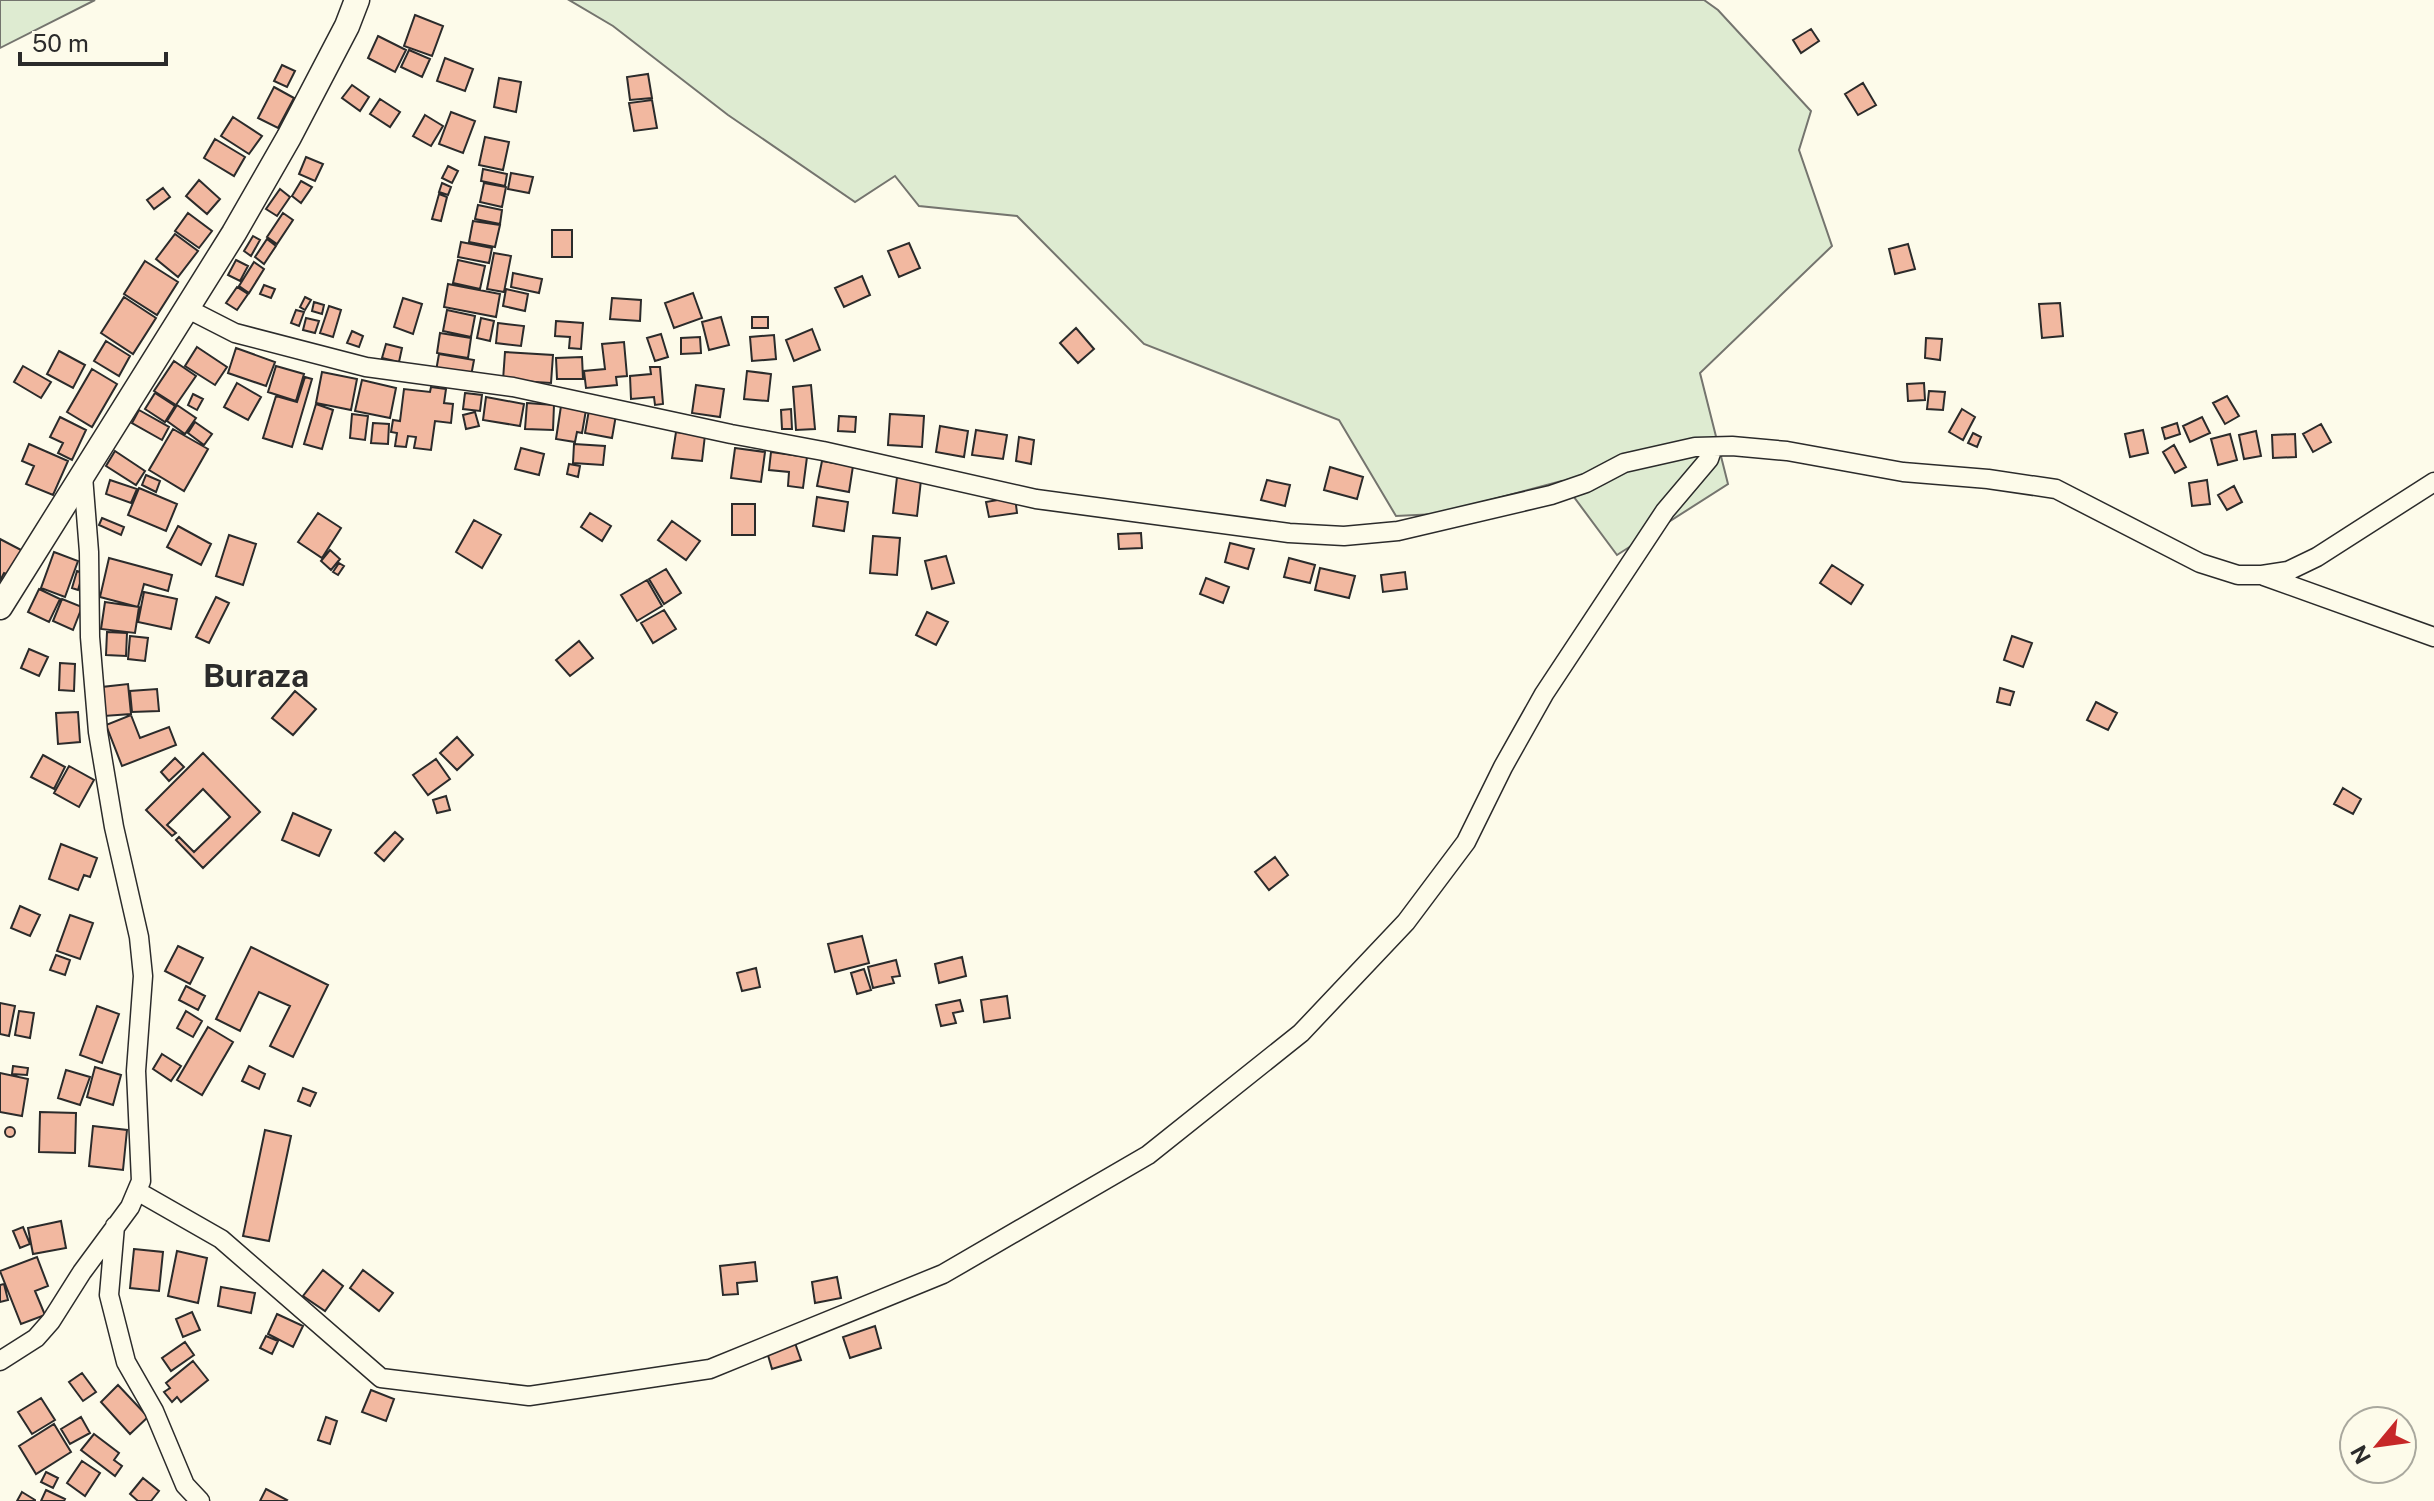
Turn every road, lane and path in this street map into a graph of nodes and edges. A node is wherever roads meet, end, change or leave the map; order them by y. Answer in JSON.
{"nodes":[{"id":1,"x":357,"y":0,"type":"edge"},
{"id":2,"x":186,"y":308,"type":"junction"},
{"id":3,"x":1713,"y":447,"type":"junction"},
{"id":4,"x":83,"y":476,"type":"junction"},
{"id":5,"x":2434,"y":482,"type":"edge"},
{"id":6,"x":2262,"y":575,"type":"junction"},
{"id":7,"x":0,"y":607,"type":"edge"},
{"id":8,"x":2434,"y":637,"type":"edge"},
{"id":9,"x":137,"y":1191,"type":"junction"},
{"id":10,"x":115,"y":1226,"type":"junction"},
{"id":11,"x":0,"y":1361,"type":"edge"},
{"id":12,"x":200,"y":1501,"type":"edge"}],
"edges":[{"from":1,"to":2,"type":"main road"},
{"from":2,"to":3,"type":"street"},
{"from":2,"to":4,"type":"main road"},
{"from":3,"to":6,"type":"street"},
{"from":3,"to":9,"type":"street"},
{"from":4,"to":7,"type":"main road"},
{"from":4,"to":9,"type":"street"},
{"from":5,"to":6,"type":"street"},
{"from":6,"to":8,"type":"street"},
{"from":9,"to":10,"type":"street"},
{"from":10,"to":11,"type":"street"},
{"from":10,"to":12,"type":"street"}]}
